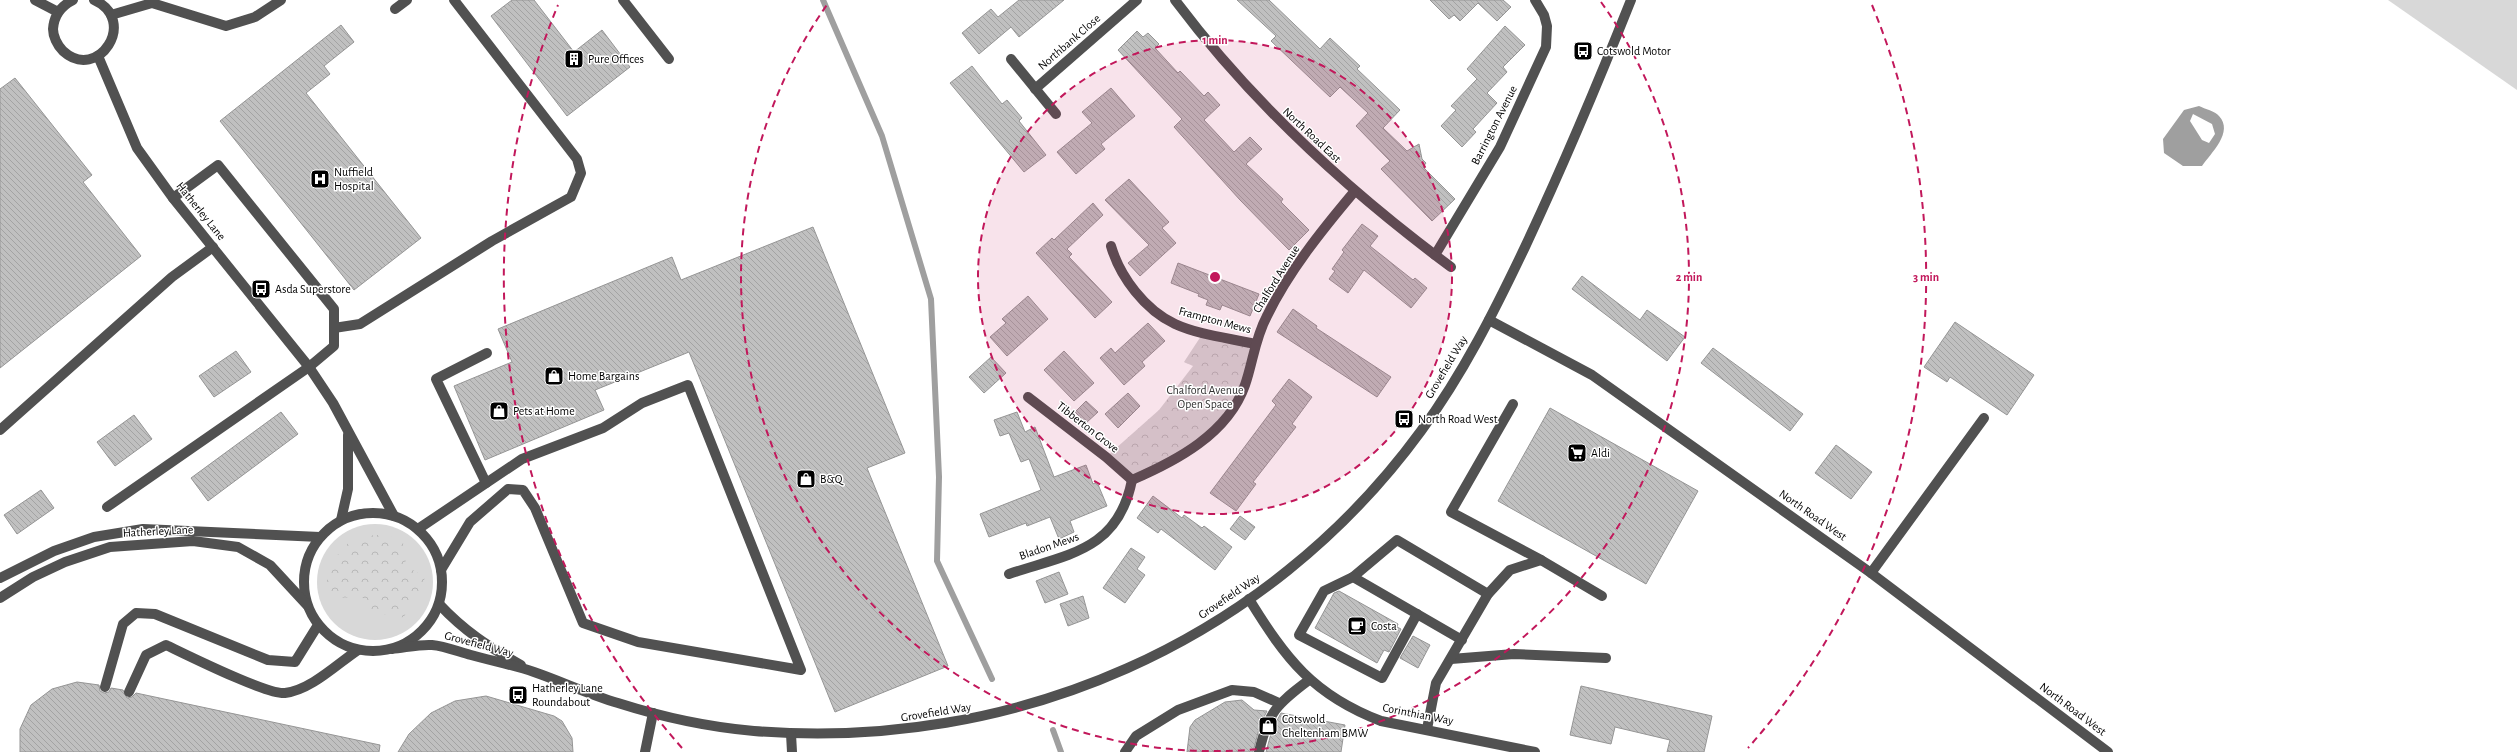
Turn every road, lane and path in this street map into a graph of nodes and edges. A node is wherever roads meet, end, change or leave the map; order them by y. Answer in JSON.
{"nodes":[{"id":1,"x":35,"y":0,"type":"edge"},
{"id":2,"x":73,"y":0,"type":"edge"},
{"id":3,"x":94,"y":0,"type":"edge"},
{"id":4,"x":281,"y":0,"type":"edge"},
{"id":5,"x":407,"y":0,"type":"edge"},
{"id":6,"x":454,"y":0,"type":"edge"},
{"id":7,"x":623,"y":0,"type":"edge"},
{"id":8,"x":1137,"y":0,"type":"edge"},
{"id":9,"x":1175,"y":0,"type":"edge"},
{"id":10,"x":1535,"y":0,"type":"edge"},
{"id":11,"x":1631,"y":0,"type":"edge"},
{"id":12,"x":395,"y":9,"type":"dead end"},
{"id":13,"x":58,"y":12,"type":"junction"},
{"id":14,"x":111,"y":15,"type":"junction"},
{"id":15,"x":98,"y":56,"type":"junction"},
{"id":16,"x":669,"y":59,"type":"dead end"},
{"id":17,"x":1011,"y":59,"type":"dead end"},
{"id":18,"x":1035,"y":89,"type":"junction"},
{"id":19,"x":1056,"y":114,"type":"dead end"},
{"id":20,"x":1354,"y":192,"type":"junction"},
{"id":21,"x":173,"y":198,"type":"junction"},
{"id":22,"x":1111,"y":246,"type":"dead end"},
{"id":23,"x":213,"y":247,"type":"junction"},
{"id":24,"x":1435,"y":255,"type":"junction"},
{"id":25,"x":1451,"y":267,"type":"dead end"},
{"id":26,"x":1489,"y":320,"type":"junction"},
{"id":27,"x":334,"y":328,"type":"junction"},
{"id":28,"x":1255,"y":344,"type":"junction"},
{"id":29,"x":487,"y":353,"type":"dead end"},
{"id":30,"x":309,"y":367,"type":"junction"},
{"id":31,"x":1028,"y":397,"type":"dead end"},
{"id":32,"x":1513,"y":404,"type":"dead end"},
{"id":33,"x":1984,"y":418,"type":"dead end"},
{"id":34,"x":0,"y":430,"type":"edge"},
{"id":35,"x":348,"y":433,"type":"junction"},
{"id":36,"x":1132,"y":480,"type":"junction"},
{"id":37,"x":486,"y":483,"type":"junction"},
{"id":38,"x":107,"y":507,"type":"dead end"},
{"id":39,"x":394,"y":516,"type":"junction"},
{"id":40,"x":341,"y":520,"type":"junction"},
{"id":41,"x":418,"y":530,"type":"junction"},
{"id":42,"x":320,"y":537,"type":"junction"},
{"id":43,"x":1541,"y":560,"type":"junction"},
{"id":44,"x":441,"y":570,"type":"junction"},
{"id":45,"x":1872,"y":573,"type":"junction"},
{"id":46,"x":1009,"y":574,"type":"dead end"},
{"id":47,"x":1353,"y":577,"type":"junction"},
{"id":48,"x":0,"y":578,"type":"edge"},
{"id":49,"x":1488,"y":594,"type":"junction"},
{"id":50,"x":1602,"y":596,"type":"dead end"},
{"id":51,"x":0,"y":598,"type":"edge"},
{"id":52,"x":1249,"y":599,"type":"junction"},
{"id":53,"x":439,"y":604,"type":"junction"},
{"id":54,"x":307,"y":605,"type":"junction"},
{"id":55,"x":1417,"y":614,"type":"junction"},
{"id":56,"x":318,"y":625,"type":"junction"},
{"id":57,"x":1462,"y":640,"type":"junction"},
{"id":58,"x":392,"y":649,"type":"junction"},
{"id":59,"x":358,"y":650,"type":"junction"},
{"id":60,"x":1606,"y":658,"type":"dead end"},
{"id":61,"x":1451,"y":659,"type":"junction"},
{"id":62,"x":535,"y":672,"type":"junction"},
{"id":63,"x":1308,"y":680,"type":"junction"},
{"id":64,"x":105,"y":687,"type":"dead end"},
{"id":65,"x":129,"y":692,"type":"dead end"},
{"id":66,"x":1279,"y":703,"type":"junction"},
{"id":67,"x":653,"y":713,"type":"junction"},
{"id":68,"x":1427,"y":729,"type":"junction"},
{"id":69,"x":791,"y":734,"type":"junction"},
{"id":70,"x":645,"y":752,"type":"edge"},
{"id":71,"x":792,"y":752,"type":"edge"},
{"id":72,"x":1125,"y":752,"type":"edge"},
{"id":73,"x":1259,"y":752,"type":"edge"},
{"id":74,"x":1536,"y":752,"type":"edge"},
{"id":75,"x":2108,"y":752,"type":"edge"}],
"edges":[{"from":1,"to":13,"type":"street"},
{"from":2,"to":13,"type":"street"},
{"from":3,"to":14,"type":"street"},
{"from":4,"to":14,"type":"street"},
{"from":5,"to":12,"type":"street"},
{"from":6,"to":27,"type":"street"},
{"from":7,"to":16,"type":"street"},
{"from":8,"to":18,"type":"street","name":"Northbank Close"},
{"from":9,"to":20,"type":"street","name":"North Road East"},
{"from":10,"to":24,"type":"street","name":"Barrington Avenue"},
{"from":11,"to":26,"type":"street","name":"Grovefield Way"},
{"from":13,"to":15,"type":"street"},
{"from":14,"to":15,"type":"street"},
{"from":15,"to":21,"type":"street","name":"Hatherley Lane"},
{"from":17,"to":18,"type":"street","name":"Northbank Close"},
{"from":18,"to":19,"type":"street","name":"Northbank Close"},
{"from":20,"to":24,"type":"street","name":"North Road East"},
{"from":20,"to":28,"type":"street","name":"Chalford Avenue"},
{"from":21,"to":23,"type":"street","name":"Hatherley Lane"},
{"from":21,"to":27,"type":"street"},
{"from":22,"to":28,"type":"street","name":"Frampton Mews"},
{"from":23,"to":30,"type":"street","name":"Hatherley Lane"},
{"from":23,"to":34,"type":"street"},
{"from":24,"to":25,"type":"street","name":"North Road East"},
{"from":26,"to":45,"type":"street","name":"North Road West"},
{"from":26,"to":52,"type":"street","name":"Grovefield Way"},
{"from":27,"to":30,"type":"street"},
{"from":28,"to":36,"type":"street","name":"Chalford Avenue"},
{"from":29,"to":37,"type":"street"},
{"from":30,"to":35,"type":"street","name":"Hatherley Lane"},
{"from":30,"to":38,"type":"street"},
{"from":31,"to":36,"type":"street","name":"Tibberton Grove"},
{"from":32,"to":43,"type":"street"},
{"from":33,"to":45,"type":"street"},
{"from":35,"to":39,"type":"street","name":"Hatherley Lane"},
{"from":35,"to":40,"type":"street","name":"Hatherley Lane"},
{"from":36,"to":46,"type":"street","name":"Bladon Mews"},
{"from":37,"to":41,"type":"street"},
{"from":37,"to":44,"type":"street"},
{"from":39,"to":40,"type":"street"},
{"from":39,"to":41,"type":"street"},
{"from":40,"to":42,"type":"street"},
{"from":41,"to":44,"type":"street"},
{"from":42,"to":48,"type":"street","name":"Hatherley Lane"},
{"from":42,"to":54,"type":"street"},
{"from":43,"to":49,"type":"street"},
{"from":43,"to":50,"type":"street"},
{"from":44,"to":53,"type":"street"},
{"from":45,"to":75,"type":"street","name":"North Road West"},
{"from":47,"to":49,"type":"street"},
{"from":47,"to":55,"type":"street"},
{"from":47,"to":55,"type":"street"},
{"from":49,"to":57,"type":"street"},
{"from":51,"to":54,"type":"street","name":"Hatherley Lane"},
{"from":52,"to":63,"type":"street","name":"Corinthian Way"},
{"from":52,"to":69,"type":"street","name":"Grovefield Way"},
{"from":53,"to":58,"type":"street"},
{"from":53,"to":62,"type":"street","name":"Grovefield Way"},
{"from":54,"to":56,"type":"street"},
{"from":55,"to":57,"type":"street"},
{"from":56,"to":59,"type":"street"},
{"from":56,"to":64,"type":"street"},
{"from":57,"to":61,"type":"street"},
{"from":58,"to":59,"type":"street"},
{"from":58,"to":62,"type":"street","name":"Grovefield Way"},
{"from":59,"to":65,"type":"street"},
{"from":60,"to":61,"type":"street"},
{"from":61,"to":68,"type":"street"},
{"from":62,"to":67,"type":"street","name":"Grovefield Way"},
{"from":63,"to":66,"type":"street"},
{"from":63,"to":68,"type":"street","name":"Corinthian Way"},
{"from":66,"to":72,"type":"street"},
{"from":66,"to":73,"type":"street"},
{"from":67,"to":69,"type":"street","name":"Grovefield Way"},
{"from":67,"to":70,"type":"street"},
{"from":68,"to":74,"type":"street","name":"Corinthian Way"},
{"from":69,"to":71,"type":"street"}]}
